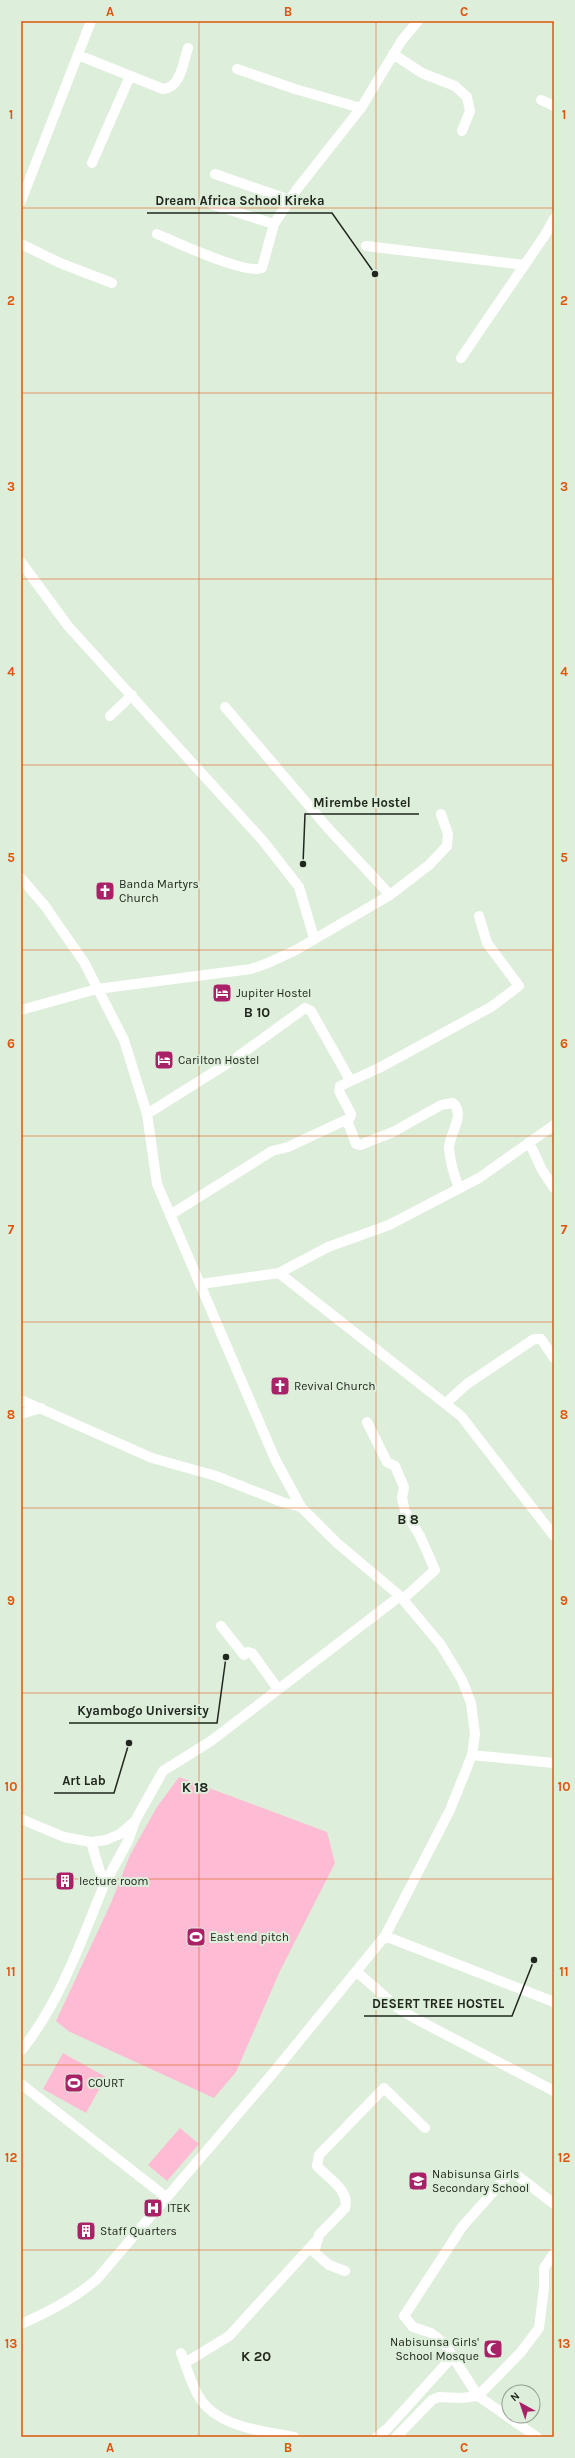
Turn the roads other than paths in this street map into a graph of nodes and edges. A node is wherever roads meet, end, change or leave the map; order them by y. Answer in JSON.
{"nodes":[{"id":1,"x":91,"y":21,"type":"edge"},
{"id":2,"x":418,"y":21,"type":"edge"},
{"id":3,"x":188,"y":48,"type":"dead end"},
{"id":4,"x":393,"y":54,"type":"junction"},
{"id":5,"x":78,"y":55,"type":"junction"},
{"id":6,"x":237,"y":69,"type":"dead end"},
{"id":7,"x":130,"y":76,"type":"junction"},
{"id":8,"x":541,"y":100,"type":"dead end"},
{"id":9,"x":554,"y":106,"type":"edge"},
{"id":10,"x":361,"y":108,"type":"junction"},
{"id":11,"x":462,"y":131,"type":"dead end"},
{"id":12,"x":92,"y":163,"type":"dead end"},
{"id":13,"x":215,"y":174,"type":"dead end"},
{"id":14,"x":290,"y":200,"type":"junction"},
{"id":15,"x":21,"y":201,"type":"edge"},
{"id":16,"x":211,"y":204,"type":"dead end"},
{"id":17,"x":554,"y":219,"type":"edge"},
{"id":18,"x":274,"y":224,"type":"junction"},
{"id":19,"x":157,"y":234,"type":"dead end"},
{"id":20,"x":21,"y":244,"type":"edge"},
{"id":21,"x":366,"y":246,"type":"dead end"},
{"id":22,"x":525,"y":265,"type":"junction"},
{"id":23,"x":112,"y":283,"type":"dead end"},
{"id":24,"x":461,"y":358,"type":"dead end"},
{"id":25,"x":21,"y":562,"type":"edge"},
{"id":26,"x":132,"y":695,"type":"junction"},
{"id":27,"x":225,"y":707,"type":"dead end"},
{"id":28,"x":110,"y":716,"type":"dead end"},
{"id":29,"x":440,"y":814,"type":"dead end"},
{"id":30,"x":21,"y":878,"type":"edge"},
{"id":31,"x":390,"y":895,"type":"junction"},
{"id":32,"x":479,"y":916,"type":"dead end"},
{"id":33,"x":314,"y":938,"type":"junction"},
{"id":34,"x":97,"y":989,"type":"junction"},
{"id":35,"x":21,"y":1010,"type":"edge"},
{"id":36,"x":350,"y":1080,"type":"junction"},
{"id":37,"x":147,"y":1114,"type":"junction"},
{"id":38,"x":346,"y":1120,"type":"junction"},
{"id":39,"x":554,"y":1125,"type":"edge"},
{"id":40,"x":529,"y":1142,"type":"junction"},
{"id":41,"x":459,"y":1188,"type":"junction"},
{"id":42,"x":554,"y":1188,"type":"edge"},
{"id":43,"x":170,"y":1215,"type":"junction"},
{"id":44,"x":279,"y":1273,"type":"junction"},
{"id":45,"x":201,"y":1284,"type":"junction"},
{"id":46,"x":554,"y":1358,"type":"edge"},
{"id":47,"x":21,"y":1400,"type":"edge"},
{"id":48,"x":446,"y":1402,"type":"junction"},
{"id":49,"x":41,"y":1408,"type":"junction"},
{"id":50,"x":21,"y":1414,"type":"edge"},
{"id":51,"x":367,"y":1422,"type":"dead end"},
{"id":52,"x":302,"y":1507,"type":"junction"},
{"id":53,"x":554,"y":1536,"type":"edge"},
{"id":54,"x":401,"y":1597,"type":"junction"},
{"id":55,"x":221,"y":1626,"type":"dead end"},
{"id":56,"x":278,"y":1689,"type":"junction"},
{"id":57,"x":472,"y":1756,"type":"junction"},
{"id":58,"x":554,"y":1763,"type":"edge"},
{"id":59,"x":21,"y":1819,"type":"edge"},
{"id":60,"x":135,"y":1821,"type":"junction"},
{"id":61,"x":90,"y":1842,"type":"junction"},
{"id":62,"x":104,"y":1885,"type":"junction"},
{"id":63,"x":385,"y":1936,"type":"junction"},
{"id":64,"x":357,"y":1972,"type":"junction"},
{"id":65,"x":554,"y":2002,"type":"edge"},
{"id":66,"x":21,"y":2051,"type":"edge"},
{"id":67,"x":21,"y":2084,"type":"edge"},
{"id":68,"x":554,"y":2091,"type":"edge"},
{"id":69,"x":425,"y":2128,"type":"dead end"},
{"id":70,"x":166,"y":2197,"type":"junction"},
{"id":71,"x":554,"y":2204,"type":"edge"},
{"id":72,"x":315,"y":2242,"type":"junction"},
{"id":73,"x":554,"y":2253,"type":"edge"},
{"id":74,"x":345,"y":2271,"type":"dead end"},
{"id":75,"x":21,"y":2324,"type":"edge"},
{"id":76,"x":181,"y":2353,"type":"dead end"},
{"id":77,"x":453,"y":2356,"type":"junction"},
{"id":78,"x":185,"y":2363,"type":"junction"},
{"id":79,"x":478,"y":2396,"type":"junction"},
{"id":80,"x":294,"y":2437,"type":"edge"},
{"id":81,"x":377,"y":2437,"type":"edge"},
{"id":82,"x":396,"y":2437,"type":"edge"},
{"id":83,"x":537,"y":2437,"type":"edge"}],
"edges":[{"from":1,"to":5,"type":"street"},
{"from":2,"to":4,"type":"street"},
{"from":3,"to":7,"type":"street"},
{"from":4,"to":10,"type":"street"},
{"from":4,"to":11,"type":"street"},
{"from":5,"to":7,"type":"street"},
{"from":5,"to":15,"type":"street"},
{"from":6,"to":10,"type":"street"},
{"from":7,"to":12,"type":"street"},
{"from":8,"to":9,"type":"street"},
{"from":10,"to":14,"type":"street"},
{"from":13,"to":14,"type":"street"},
{"from":14,"to":18,"type":"street"},
{"from":16,"to":18,"type":"street"},
{"from":17,"to":22,"type":"street"},
{"from":18,"to":19,"type":"street"},
{"from":20,"to":23,"type":"street"},
{"from":21,"to":22,"type":"street"},
{"from":22,"to":24,"type":"street"},
{"from":25,"to":26,"type":"street"},
{"from":26,"to":28,"type":"street"},
{"from":26,"to":33,"type":"street"},
{"from":27,"to":31,"type":"street"},
{"from":29,"to":31,"type":"street"},
{"from":30,"to":34,"type":"street"},
{"from":31,"to":33,"type":"street"},
{"from":32,"to":36,"type":"street"},
{"from":33,"to":34,"type":"street"},
{"from":34,"to":35,"type":"street"},
{"from":34,"to":37,"type":"street"},
{"from":36,"to":37,"type":"street"},
{"from":36,"to":38,"type":"street"},
{"from":37,"to":43,"type":"street"},
{"from":38,"to":41,"type":"street"},
{"from":38,"to":43,"type":"street"},
{"from":39,"to":40,"type":"street"},
{"from":40,"to":41,"type":"street"},
{"from":40,"to":42,"type":"street"},
{"from":41,"to":44,"type":"street"},
{"from":43,"to":45,"type":"street"},
{"from":44,"to":45,"type":"street"},
{"from":44,"to":48,"type":"street"},
{"from":45,"to":52,"type":"street"},
{"from":46,"to":48,"type":"street"},
{"from":47,"to":49,"type":"street"},
{"from":48,"to":53,"type":"street"},
{"from":49,"to":50,"type":"street"},
{"from":49,"to":52,"type":"street"},
{"from":51,"to":54,"type":"street"},
{"from":52,"to":54,"type":"street"},
{"from":54,"to":56,"type":"street"},
{"from":54,"to":57,"type":"street"},
{"from":55,"to":56,"type":"street"},
{"from":56,"to":60,"type":"street"},
{"from":57,"to":58,"type":"street"},
{"from":57,"to":63,"type":"street"},
{"from":59,"to":61,"type":"street"},
{"from":60,"to":61,"type":"street"},
{"from":60,"to":62,"type":"street"},
{"from":61,"to":62,"type":"street"},
{"from":62,"to":66,"type":"street"},
{"from":63,"to":64,"type":"street"},
{"from":63,"to":65,"type":"street"},
{"from":64,"to":68,"type":"street"},
{"from":64,"to":70,"type":"street"},
{"from":67,"to":70,"type":"street"},
{"from":69,"to":72,"type":"street"},
{"from":70,"to":75,"type":"street"},
{"from":71,"to":77,"type":"street"},
{"from":72,"to":74,"type":"street"},
{"from":72,"to":78,"type":"street"},
{"from":73,"to":79,"type":"street"},
{"from":76,"to":78,"type":"street"},
{"from":77,"to":79,"type":"street"},
{"from":77,"to":81,"type":"street"},
{"from":78,"to":80,"type":"street"},
{"from":79,"to":82,"type":"street"},
{"from":79,"to":83,"type":"street"}]}
